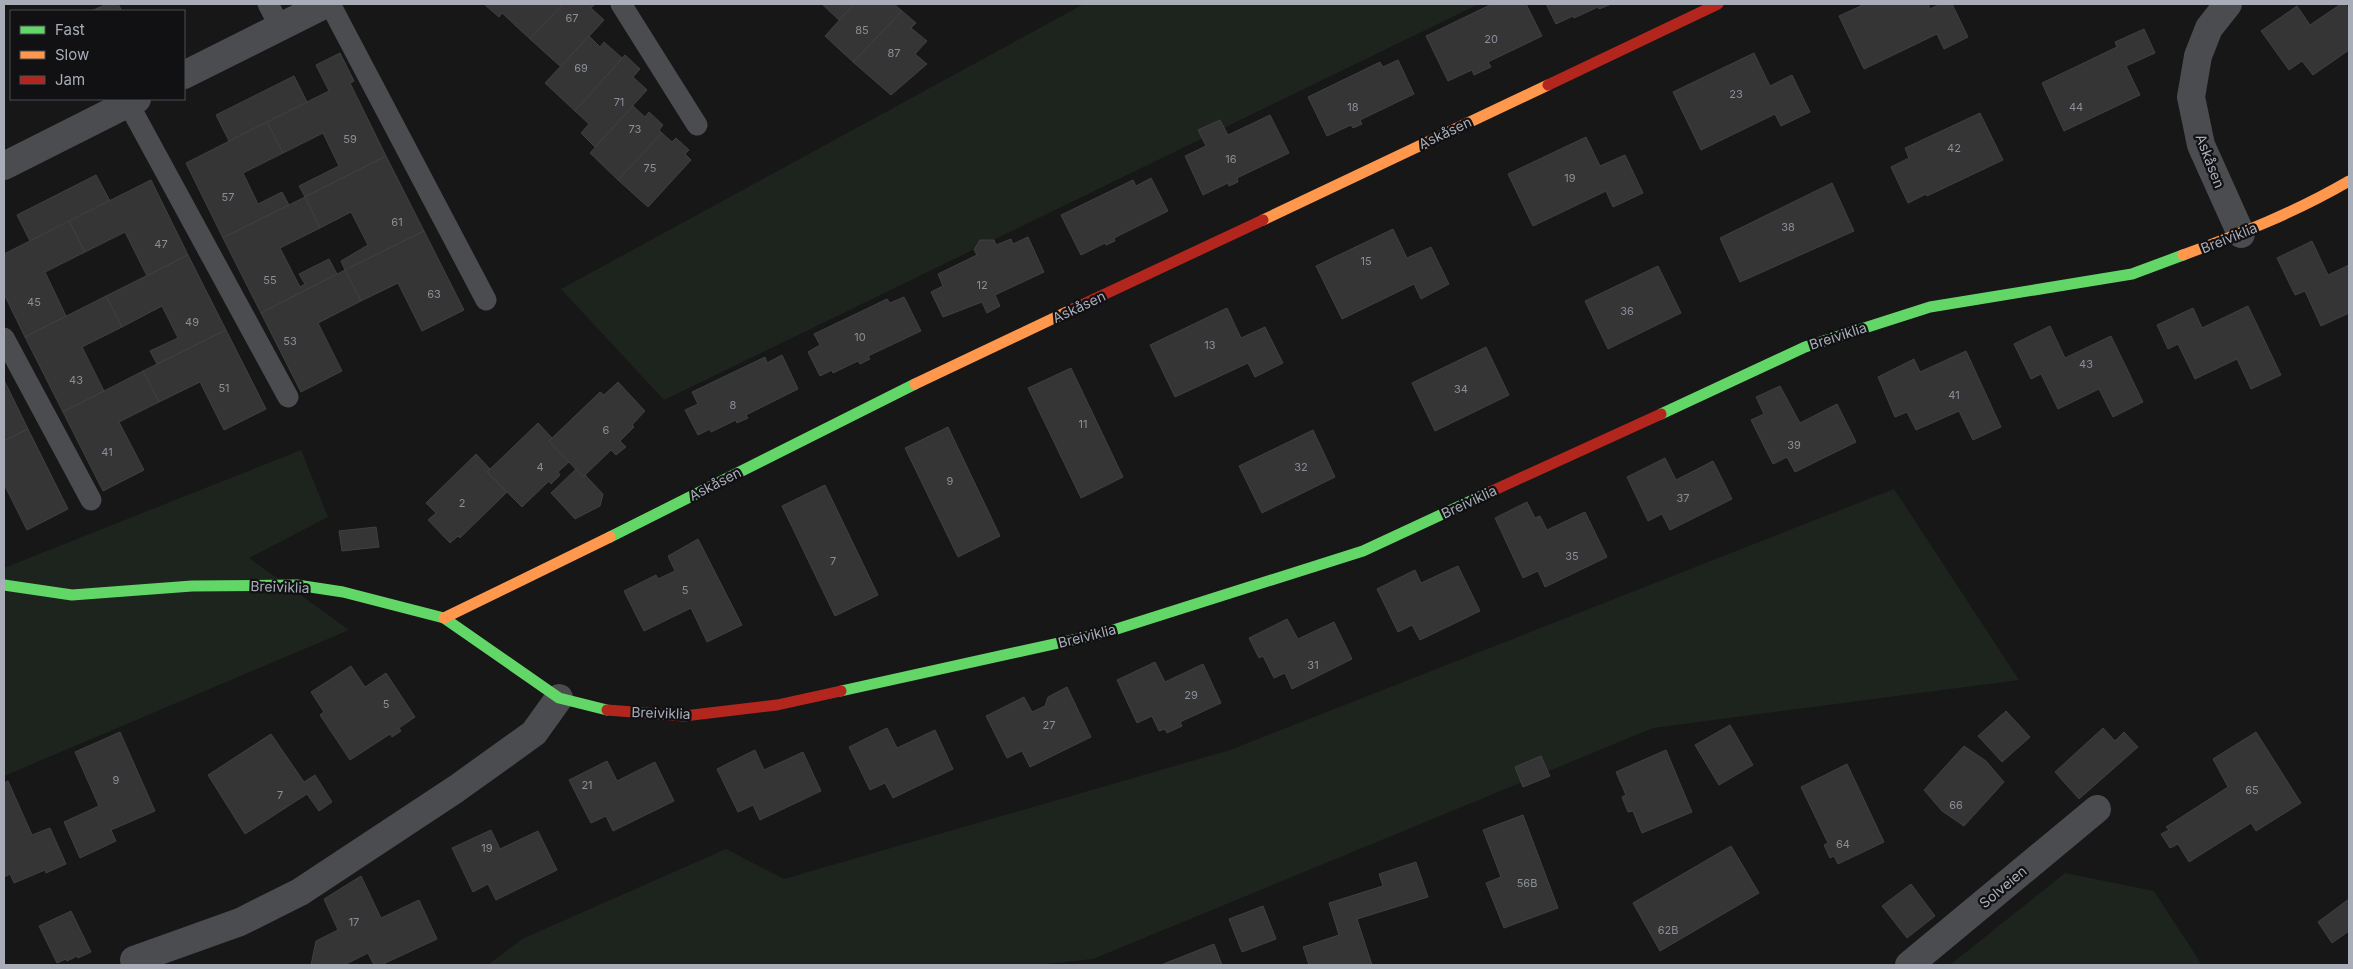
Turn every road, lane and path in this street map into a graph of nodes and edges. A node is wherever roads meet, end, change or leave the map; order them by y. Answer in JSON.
{"nodes":[{"id":1,"x":326,"y":4,"type":"edge"},
{"id":2,"x":330,"y":4,"type":"edge"},
{"id":3,"x":621,"y":4,"type":"edge"},
{"id":4,"x":1718,"y":4,"type":"edge"},
{"id":5,"x":2228,"y":4,"type":"edge"},
{"id":6,"x":274,"y":15,"type":"edge"},
{"id":7,"x":185,"y":74,"type":"edge"},
{"id":8,"x":133,"y":101,"type":"edge"},
{"id":9,"x":697,"y":125,"type":"dead end"},
{"id":10,"x":4,"y":166,"type":"edge"},
{"id":11,"x":2349,"y":181,"type":"edge"},
{"id":12,"x":2240,"y":234,"type":"junction"},
{"id":13,"x":486,"y":300,"type":"dead end"},
{"id":14,"x":4,"y":338,"type":"edge"},
{"id":15,"x":288,"y":397,"type":"dead end"},
{"id":16,"x":91,"y":500,"type":"dead end"},
{"id":17,"x":4,"y":585,"type":"edge"},
{"id":18,"x":444,"y":618,"type":"junction"},
{"id":19,"x":559,"y":698,"type":"junction"},
{"id":20,"x":2097,"y":809,"type":"dead end"},
{"id":21,"x":134,"y":960,"type":"dead end"},
{"id":22,"x":1909,"y":965,"type":"edge"}],
"edges":[{"from":1,"to":6,"type":"street"},
{"from":2,"to":13,"type":"lane"},
{"from":3,"to":9,"type":"lane"},
{"from":4,"to":18,"type":"street","name":"Askåsen"},
{"from":5,"to":12,"type":"street","name":"Askåsen"},
{"from":6,"to":7,"type":"street"},
{"from":8,"to":10,"type":"street"},
{"from":8,"to":15,"type":"lane"},
{"from":11,"to":12,"type":"street","name":"Breiviklia"},
{"from":12,"to":19,"type":"street","name":"Breiviklia"},
{"from":14,"to":16,"type":"lane"},
{"from":17,"to":18,"type":"street","name":"Breiviklia"},
{"from":18,"to":19,"type":"street","name":"Breiviklia"},
{"from":19,"to":21,"type":"street"},
{"from":20,"to":22,"type":"street","name":"Solveien"}]}
